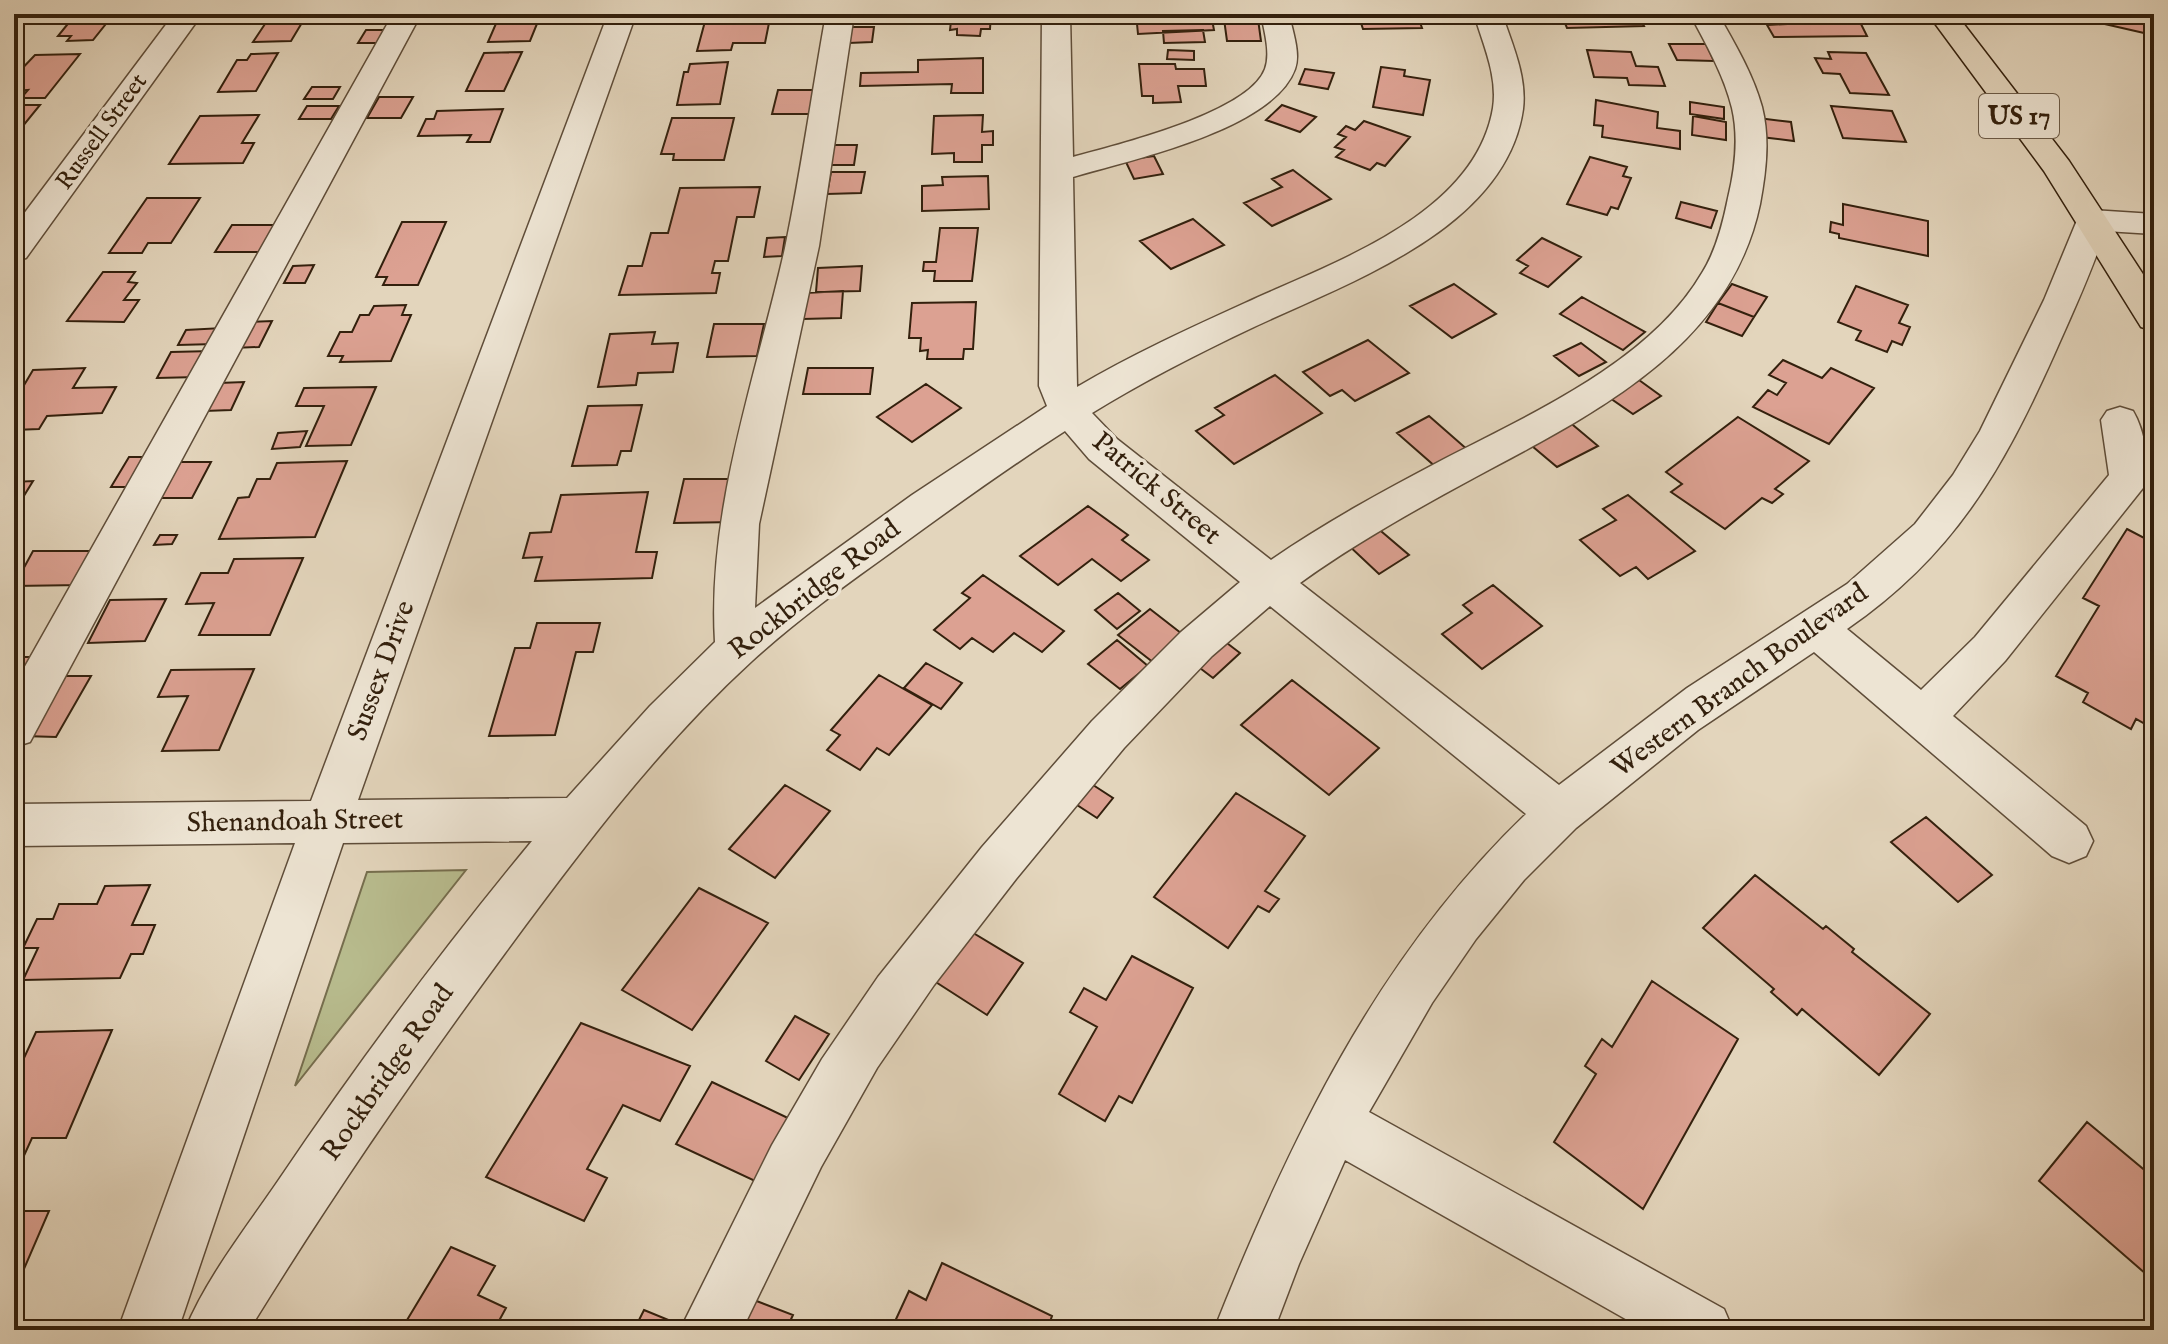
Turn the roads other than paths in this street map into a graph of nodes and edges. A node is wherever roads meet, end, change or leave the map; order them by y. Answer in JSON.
{"nodes":[{"id":1,"x":188,"y":14,"type":"edge"},
{"id":2,"x":407,"y":14,"type":"edge"},
{"id":3,"x":622,"y":14,"type":"edge"},
{"id":4,"x":840,"y":14,"type":"edge"},
{"id":5,"x":1056,"y":14,"type":"edge"},
{"id":6,"x":1275,"y":14,"type":"edge"},
{"id":7,"x":1488,"y":14,"type":"edge"},
{"id":8,"x":1704,"y":14,"type":"edge"},
{"id":9,"x":1942,"y":14,"type":"edge"},
{"id":10,"x":1057,"y":172,"type":"junction"},
{"id":11,"x":2092,"y":220,"type":"junction"},
{"id":12,"x":2154,"y":224,"type":"edge"},
{"id":13,"x":14,"y":250,"type":"edge"},
{"id":14,"x":2154,"y":319,"type":"edge"},
{"id":15,"x":1068,"y":410,"type":"junction"},
{"id":16,"x":2120,"y":420,"type":"dead end"},
{"id":17,"x":1270,"y":584,"type":"junction"},
{"id":18,"x":1816,"y":628,"type":"junction"},
{"id":19,"x":737,"y":648,"type":"junction"},
{"id":20,"x":1922,"y":718,"type":"junction"},
{"id":21,"x":14,"y":728,"type":"edge"},
{"id":22,"x":1559,"y":813,"type":"junction"},
{"id":23,"x":576,"y":819,"type":"junction"},
{"id":24,"x":327,"y":821,"type":"junction"},
{"id":25,"x":14,"y":825,"type":"edge"},
{"id":26,"x":2069,"y":841,"type":"dead end"},
{"id":27,"x":1334,"y":1123,"type":"junction"},
{"id":28,"x":148,"y":1330,"type":"edge"},
{"id":29,"x":215,"y":1330,"type":"edge"},
{"id":30,"x":710,"y":1330,"type":"edge"},
{"id":31,"x":1244,"y":1330,"type":"edge"},
{"id":32,"x":1703,"y":1330,"type":"edge"}],
"edges":[{"from":1,"to":13,"type":"street","name":"Russell Street"},
{"from":2,"to":21,"type":"street"},
{"from":3,"to":24,"type":"street","name":"Sussex Drive"},
{"from":4,"to":19,"type":"street"},
{"from":5,"to":10,"type":"street","name":"Patrick Street"},
{"from":6,"to":10,"type":"street"},
{"from":7,"to":15,"type":"street","name":"Rockbridge Road"},
{"from":8,"to":17,"type":"street"},
{"from":9,"to":11,"type":"main road","number":"US 17"},
{"from":10,"to":15,"type":"street","name":"Patrick Street"},
{"from":11,"to":12,"type":"street"},
{"from":11,"to":14,"type":"main road","number":"US 17"},
{"from":11,"to":18,"type":"street","name":"Western Branch Boulevard"},
{"from":15,"to":17,"type":"street","name":"Patrick Street"},
{"from":15,"to":19,"type":"street","name":"Rockbridge Road"},
{"from":16,"to":20,"type":"street"},
{"from":17,"to":22,"type":"street","name":"Patrick Street"},
{"from":17,"to":30,"type":"street"},
{"from":18,"to":20,"type":"street"},
{"from":18,"to":22,"type":"street","name":"Western Branch Boulevard"},
{"from":19,"to":23,"type":"street","name":"Rockbridge Road"},
{"from":20,"to":26,"type":"street"},
{"from":22,"to":27,"type":"street","name":"Western Branch Boulevard"},
{"from":23,"to":24,"type":"street","name":"Shenandoah Street"},
{"from":23,"to":29,"type":"street","name":"Rockbridge Road"},
{"from":24,"to":25,"type":"street","name":"Shenandoah Street"},
{"from":24,"to":28,"type":"street","name":"Sussex Drive"},
{"from":27,"to":31,"type":"street","name":"Western Branch Boulevard"},
{"from":27,"to":32,"type":"street"}]}
